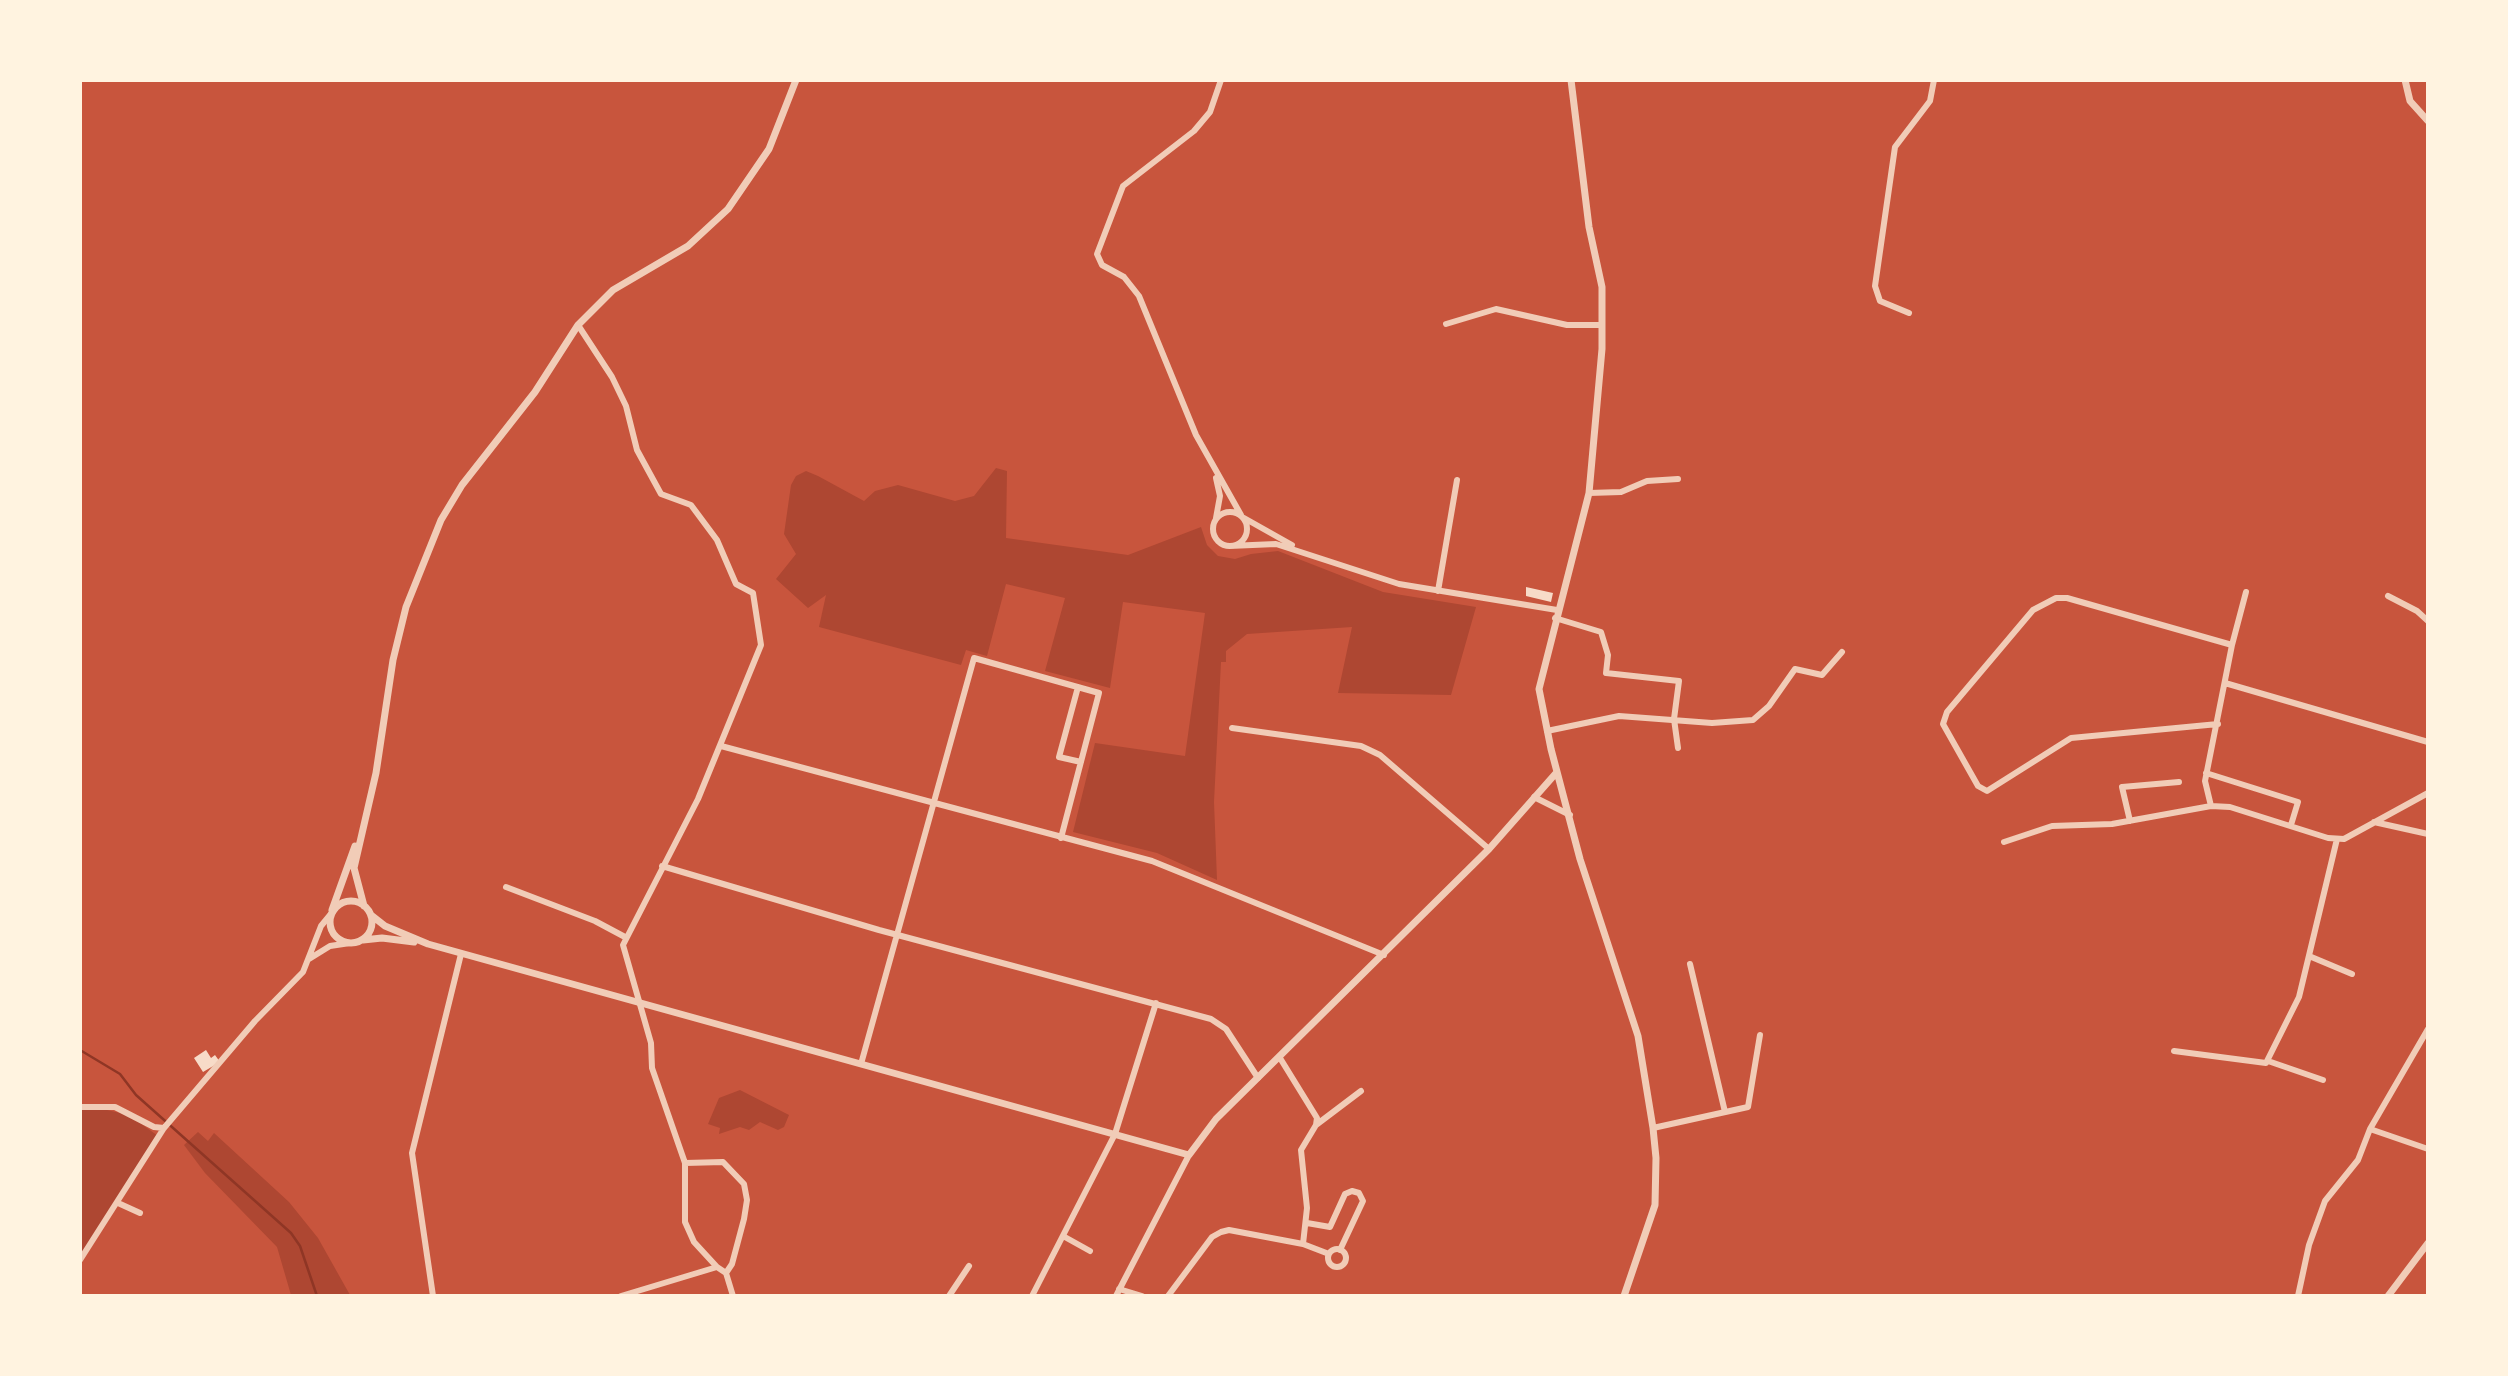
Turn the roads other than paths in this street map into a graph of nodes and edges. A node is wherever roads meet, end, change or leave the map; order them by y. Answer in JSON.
{"nodes":[{"id":1,"x":796,"y":80,"type":"edge"},
{"id":2,"x":1221,"y":80,"type":"edge"},
{"id":3,"x":1571,"y":80,"type":"edge"},
{"id":4,"x":1934,"y":80,"type":"edge"},
{"id":5,"x":2405,"y":80,"type":"edge"},
{"id":6,"x":2427,"y":121,"type":"edge"},
{"id":7,"x":1909,"y":313,"type":"dead end"},
{"id":8,"x":1446,"y":324,"type":"dead end"},
{"id":9,"x":578,"y":325,"type":"junction"},
{"id":10,"x":1602,"y":325,"type":"junction"},
{"id":11,"x":1212,"y":466,"type":"junction"},
{"id":12,"x":1678,"y":479,"type":"dead end"},
{"id":13,"x":1457,"y":480,"type":"dead end"},
{"id":14,"x":1589,"y":494,"type":"junction"},
{"id":15,"x":1242,"y":516,"type":"junction"},
{"id":16,"x":1215,"y":521,"type":"junction"},
{"id":17,"x":1229,"y":546,"type":"junction"},
{"id":18,"x":1307,"y":552,"type":"junction"},
{"id":19,"x":1438,"y":591,"type":"junction"},
{"id":20,"x":2246,"y":592,"type":"dead end"},
{"id":21,"x":2388,"y":596,"type":"dead end"},
{"id":22,"x":1556,"y":614,"type":"junction"},
{"id":23,"x":2427,"y":621,"type":"edge"},
{"id":24,"x":2232,"y":645,"type":"junction"},
{"id":25,"x":1842,"y":652,"type":"dead end"},
{"id":26,"x":2225,"y":683,"type":"junction"},
{"id":27,"x":1078,"y":687,"type":"junction"},
{"id":28,"x":1674,"y":719,"type":"junction"},
{"id":29,"x":2218,"y":724,"type":"junction"},
{"id":30,"x":1232,"y":728,"type":"dead end"},
{"id":31,"x":1547,"y":731,"type":"junction"},
{"id":32,"x":2427,"y":742,"type":"edge"},
{"id":33,"x":721,"y":746,"type":"junction"},
{"id":34,"x":1678,"y":748,"type":"dead end"},
{"id":35,"x":1081,"y":762,"type":"junction"},
{"id":36,"x":1557,"y":772,"type":"junction"},
{"id":37,"x":2206,"y":773,"type":"junction"},
{"id":38,"x":2179,"y":782,"type":"dead end"},
{"id":39,"x":2427,"y":793,"type":"edge"},
{"id":40,"x":1534,"y":797,"type":"junction"},
{"id":41,"x":934,"y":804,"type":"junction"},
{"id":42,"x":2211,"y":806,"type":"junction"},
{"id":43,"x":1570,"y":815,"type":"junction"},
{"id":44,"x":2130,"y":821,"type":"junction"},
{"id":45,"x":2374,"y":822,"type":"junction"},
{"id":46,"x":2291,"y":825,"type":"junction"},
{"id":47,"x":2427,"y":834,"type":"edge"},
{"id":48,"x":1061,"y":838,"type":"junction"},
{"id":49,"x":359,"y":839,"type":"junction"},
{"id":50,"x":2337,"y":839,"type":"junction"},
{"id":51,"x":2004,"y":842,"type":"dead end"},
{"id":52,"x":1489,"y":849,"type":"junction"},
{"id":53,"x":662,"y":866,"type":"junction"},
{"id":54,"x":506,"y":887,"type":"dead end"},
{"id":55,"x":364,"y":906,"type":"junction"},
{"id":56,"x":332,"y":912,"type":"junction"},
{"id":57,"x":371,"y":915,"type":"junction"},
{"id":58,"x":897,"y":935,"type":"junction"},
{"id":59,"x":625,"y":937,"type":"junction"},
{"id":60,"x":362,"y":940,"type":"junction"},
{"id":61,"x":350,"y":943,"type":"junction"},
{"id":62,"x":428,"y":944,"type":"junction"},
{"id":63,"x":461,"y":954,"type":"junction"},
{"id":64,"x":1384,"y":955,"type":"junction"},
{"id":65,"x":2309,"y":957,"type":"junction"},
{"id":66,"x":307,"y":960,"type":"junction"},
{"id":67,"x":1690,"y":964,"type":"dead end"},
{"id":68,"x":2352,"y":974,"type":"dead end"},
{"id":69,"x":639,"y":1002,"type":"junction"},
{"id":70,"x":1156,"y":1003,"type":"junction"},
{"id":71,"x":2427,"y":1029,"type":"edge"},
{"id":72,"x":1760,"y":1035,"type":"dead end"},
{"id":73,"x":2174,"y":1051,"type":"dead end"},
{"id":74,"x":1280,"y":1058,"type":"junction"},
{"id":75,"x":2267,"y":1060,"type":"junction"},
{"id":76,"x":861,"y":1064,"type":"junction"},
{"id":77,"x":1258,"y":1078,"type":"junction"},
{"id":78,"x":2323,"y":1080,"type":"dead end"},
{"id":79,"x":1361,"y":1090,"type":"dead end"},
{"id":80,"x":80,"y":1107,"type":"edge"},
{"id":81,"x":1725,"y":1112,"type":"junction"},
{"id":82,"x":1316,"y":1125,"type":"junction"},
{"id":83,"x":164,"y":1128,"type":"junction"},
{"id":84,"x":1653,"y":1128,"type":"junction"},
{"id":85,"x":2370,"y":1129,"type":"junction"},
{"id":86,"x":1115,"y":1134,"type":"junction"},
{"id":87,"x":2427,"y":1149,"type":"edge"},
{"id":88,"x":1189,"y":1155,"type":"junction"},
{"id":89,"x":685,"y":1163,"type":"junction"},
{"id":90,"x":118,"y":1203,"type":"junction"},
{"id":91,"x":140,"y":1213,"type":"dead end"},
{"id":92,"x":1307,"y":1223,"type":"junction"},
{"id":93,"x":1063,"y":1236,"type":"junction"},
{"id":94,"x":2427,"y":1243,"type":"edge"},
{"id":95,"x":1303,"y":1244,"type":"junction"},
{"id":96,"x":1340,"y":1250,"type":"junction"},
{"id":97,"x":1090,"y":1251,"type":"dead end"},
{"id":98,"x":1329,"y":1254,"type":"junction"},
{"id":99,"x":80,"y":1260,"type":"edge"},
{"id":100,"x":969,"y":1266,"type":"dead end"},
{"id":101,"x":717,"y":1267,"type":"junction"},
{"id":102,"x":726,"y":1273,"type":"junction"},
{"id":103,"x":1117,"y":1292,"type":"edge"},
{"id":104,"x":433,"y":1296,"type":"edge"},
{"id":105,"x":621,"y":1296,"type":"edge"},
{"id":106,"x":733,"y":1296,"type":"edge"},
{"id":107,"x":949,"y":1296,"type":"edge"},
{"id":108,"x":1032,"y":1296,"type":"edge"},
{"id":109,"x":1142,"y":1296,"type":"edge"},
{"id":110,"x":1168,"y":1296,"type":"edge"},
{"id":111,"x":1624,"y":1296,"type":"edge"},
{"id":112,"x":2298,"y":1296,"type":"edge"},
{"id":113,"x":2388,"y":1296,"type":"edge"}],
"edges":[{"from":1,"to":9,"type":"street"},
{"from":2,"to":11,"type":"street"},
{"from":3,"to":10,"type":"street"},
{"from":4,"to":7,"type":"street"},
{"from":5,"to":6,"type":"street"},
{"from":8,"to":10,"type":"street"},
{"from":9,"to":33,"type":"street"},
{"from":9,"to":49,"type":"street"},
{"from":10,"to":14,"type":"street"},
{"from":11,"to":15,"type":"street"},
{"from":11,"to":16,"type":"street"},
{"from":12,"to":14,"type":"street"},
{"from":13,"to":19,"type":"street"},
{"from":14,"to":22,"type":"street"},
{"from":15,"to":16,"type":"street"},
{"from":15,"to":17,"type":"street"},
{"from":15,"to":18,"type":"street"},
{"from":16,"to":17,"type":"street"},
{"from":17,"to":18,"type":"street"},
{"from":18,"to":19,"type":"street"},
{"from":19,"to":22,"type":"street"},
{"from":20,"to":24,"type":"street"},
{"from":21,"to":23,"type":"street"},
{"from":22,"to":28,"type":"street"},
{"from":22,"to":31,"type":"street"},
{"from":24,"to":26,"type":"street"},
{"from":24,"to":29,"type":"street"},
{"from":25,"to":28,"type":"street"},
{"from":26,"to":29,"type":"street"},
{"from":26,"to":32,"type":"street"},
{"from":27,"to":35,"type":"street"},
{"from":27,"to":35,"type":"street"},
{"from":27,"to":41,"type":"street"},
{"from":28,"to":31,"type":"street"},
{"from":28,"to":34,"type":"street"},
{"from":29,"to":37,"type":"street"},
{"from":30,"to":52,"type":"street"},
{"from":31,"to":36,"type":"street"},
{"from":33,"to":41,"type":"street"},
{"from":33,"to":53,"type":"street"},
{"from":35,"to":48,"type":"street"},
{"from":36,"to":40,"type":"street"},
{"from":36,"to":43,"type":"street"},
{"from":37,"to":42,"type":"street"},
{"from":37,"to":46,"type":"street"},
{"from":38,"to":44,"type":"street"},
{"from":39,"to":45,"type":"street"},
{"from":40,"to":43,"type":"street"},
{"from":40,"to":52,"type":"street"},
{"from":41,"to":48,"type":"street"},
{"from":41,"to":58,"type":"street"},
{"from":42,"to":44,"type":"street"},
{"from":42,"to":46,"type":"street"},
{"from":43,"to":84,"type":"street"},
{"from":44,"to":51,"type":"street"},
{"from":45,"to":47,"type":"street"},
{"from":45,"to":50,"type":"street"},
{"from":46,"to":50,"type":"street"},
{"from":48,"to":64,"type":"street"},
{"from":49,"to":55,"type":"street"},
{"from":49,"to":56,"type":"street"},
{"from":50,"to":65,"type":"street"},
{"from":52,"to":64,"type":"street"},
{"from":53,"to":58,"type":"street"},
{"from":53,"to":59,"type":"street"},
{"from":54,"to":59,"type":"street"},
{"from":55,"to":56,"type":"street"},
{"from":55,"to":57,"type":"street"},
{"from":56,"to":61,"type":"street"},
{"from":56,"to":66,"type":"street"},
{"from":57,"to":60,"type":"street"},
{"from":57,"to":62,"type":"street"},
{"from":58,"to":70,"type":"street"},
{"from":58,"to":76,"type":"street"},
{"from":59,"to":69,"type":"street"},
{"from":60,"to":61,"type":"street"},
{"from":60,"to":62,"type":"street"},
{"from":61,"to":66,"type":"street"},
{"from":62,"to":63,"type":"street"},
{"from":63,"to":69,"type":"street"},
{"from":63,"to":104,"type":"street"},
{"from":64,"to":74,"type":"street"},
{"from":65,"to":68,"type":"street"},
{"from":65,"to":75,"type":"street"},
{"from":66,"to":83,"type":"street"},
{"from":67,"to":81,"type":"street"},
{"from":69,"to":76,"type":"street"},
{"from":69,"to":89,"type":"street"},
{"from":70,"to":77,"type":"street"},
{"from":70,"to":86,"type":"street"},
{"from":71,"to":85,"type":"street"},
{"from":72,"to":81,"type":"street"},
{"from":73,"to":75,"type":"street"},
{"from":74,"to":77,"type":"street"},
{"from":74,"to":82,"type":"street"},
{"from":75,"to":78,"type":"street"},
{"from":76,"to":86,"type":"street"},
{"from":77,"to":88,"type":"street"},
{"from":79,"to":82,"type":"street"},
{"from":80,"to":83,"type":"street"},
{"from":81,"to":84,"type":"street"},
{"from":82,"to":92,"type":"street"},
{"from":83,"to":90,"type":"street"},
{"from":84,"to":111,"type":"street"},
{"from":85,"to":87,"type":"street"},
{"from":85,"to":112,"type":"street"},
{"from":86,"to":88,"type":"street"},
{"from":86,"to":93,"type":"street"},
{"from":88,"to":103,"type":"street"},
{"from":89,"to":101,"type":"street"},
{"from":89,"to":102,"type":"street"},
{"from":90,"to":91,"type":"street"},
{"from":90,"to":99,"type":"street"},
{"from":92,"to":95,"type":"street"},
{"from":92,"to":96,"type":"street"},
{"from":93,"to":97,"type":"street"},
{"from":93,"to":108,"type":"street"},
{"from":94,"to":113,"type":"street"},
{"from":95,"to":98,"type":"street"},
{"from":95,"to":110,"type":"street"},
{"from":96,"to":98,"type":"street"},
{"from":96,"to":98,"type":"street"},
{"from":100,"to":107,"type":"street"},
{"from":101,"to":102,"type":"street"},
{"from":101,"to":105,"type":"street"},
{"from":102,"to":106,"type":"street"},
{"from":103,"to":109,"type":"street"}]}
